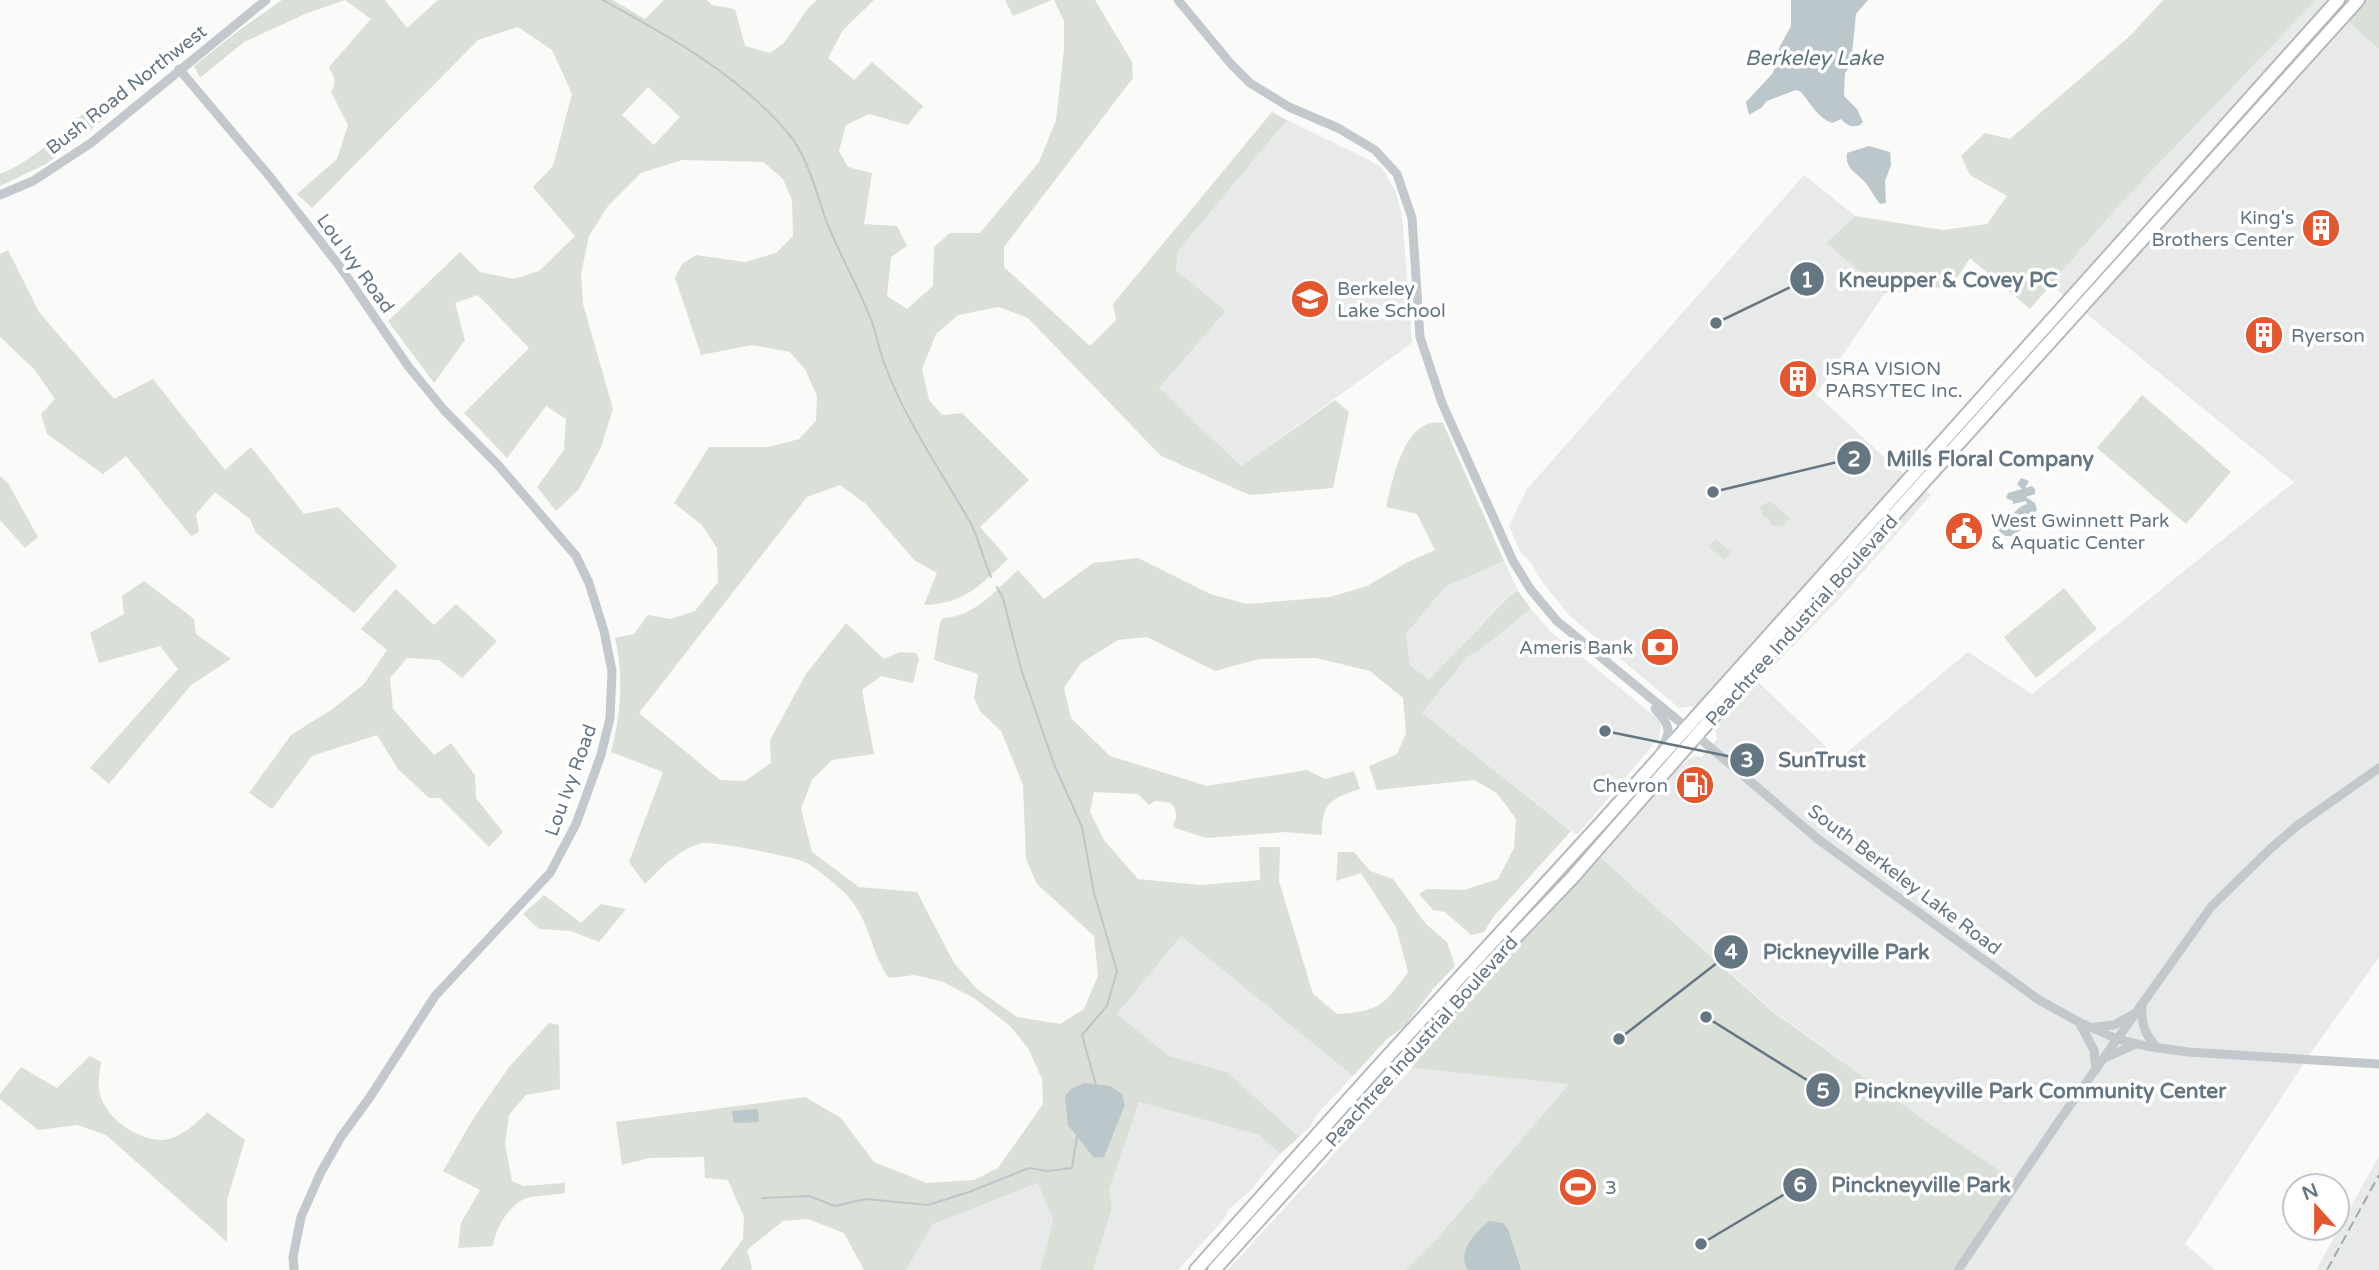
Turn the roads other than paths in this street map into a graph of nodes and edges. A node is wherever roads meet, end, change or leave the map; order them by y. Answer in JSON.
{"nodes":[{"id":1,"x":266,"y":0,"type":"edge"},
{"id":2,"x":1178,"y":0,"type":"edge"},
{"id":3,"x":2338,"y":0,"type":"edge"},
{"id":4,"x":2358,"y":0,"type":"edge"},
{"id":5,"x":179,"y":69,"type":"junction"},
{"id":6,"x":0,"y":195,"type":"edge"},
{"id":7,"x":1630,"y":682,"type":"junction"},
{"id":8,"x":1686,"y":726,"type":"junction"},
{"id":9,"x":1698,"y":736,"type":"junction"},
{"id":10,"x":1654,"y":761,"type":"junction"},
{"id":11,"x":2379,"y":768,"type":"edge"},
{"id":12,"x":2142,"y":1005,"type":"junction"},
{"id":13,"x":2136,"y":1014,"type":"junction"},
{"id":14,"x":2083,"y":1024,"type":"junction"},
{"id":15,"x":2117,"y":1039,"type":"junction"},
{"id":16,"x":2137,"y":1044,"type":"junction"},
{"id":17,"x":2157,"y":1048,"type":"junction"},
{"id":18,"x":2103,"y":1060,"type":"junction"},
{"id":19,"x":2379,"y":1064,"type":"edge"},
{"id":20,"x":2096,"y":1070,"type":"junction"},
{"id":21,"x":295,"y":1270,"type":"edge"},
{"id":22,"x":1196,"y":1270,"type":"edge"},
{"id":23,"x":1214,"y":1270,"type":"edge"},
{"id":24,"x":1958,"y":1270,"type":"edge"}],
"edges":[{"from":1,"to":5,"type":"street","name":"Bush Road Northwest"},
{"from":2,"to":7,"type":"street","name":"South Berkeley Lake Road"},
{"from":3,"to":8,"type":"highway","name":"Peachtree Industrial Boulevard"},
{"from":4,"to":9,"type":"highway","name":"Peachtree Industrial Boulevard"},
{"from":5,"to":6,"type":"street","name":"Bush Road Northwest"},
{"from":5,"to":21,"type":"street","name":"Lou Ivy Road"},
{"from":7,"to":8,"type":"street","name":"South Berkeley Lake Road"},
{"from":7,"to":10,"type":"street"},
{"from":8,"to":9,"type":"street","name":"South Berkeley Lake Road"},
{"from":8,"to":10,"type":"highway","name":"Peachtree Industrial Boulevard"},
{"from":9,"to":14,"type":"street","name":"South Berkeley Lake Road"},
{"from":9,"to":23,"type":"highway","name":"Peachtree Industrial Boulevard"},
{"from":10,"to":22,"type":"highway","name":"Peachtree Industrial Boulevard"},
{"from":11,"to":12,"type":"street"},
{"from":12,"to":13,"type":"street"},
{"from":12,"to":17,"type":"street"},
{"from":13,"to":14,"type":"street"},
{"from":13,"to":15,"type":"street"},
{"from":14,"to":15,"type":"street","name":"South Berkeley Lake Road"},
{"from":14,"to":20,"type":"street"},
{"from":15,"to":16,"type":"street","name":"South Berkeley Lake Road"},
{"from":15,"to":18,"type":"street"},
{"from":16,"to":17,"type":"street","name":"South Berkeley Lake Road"},
{"from":16,"to":18,"type":"street"},
{"from":17,"to":19,"type":"street","name":"South Berkeley Lake Road"},
{"from":18,"to":20,"type":"street"},
{"from":20,"to":24,"type":"street"}]}
